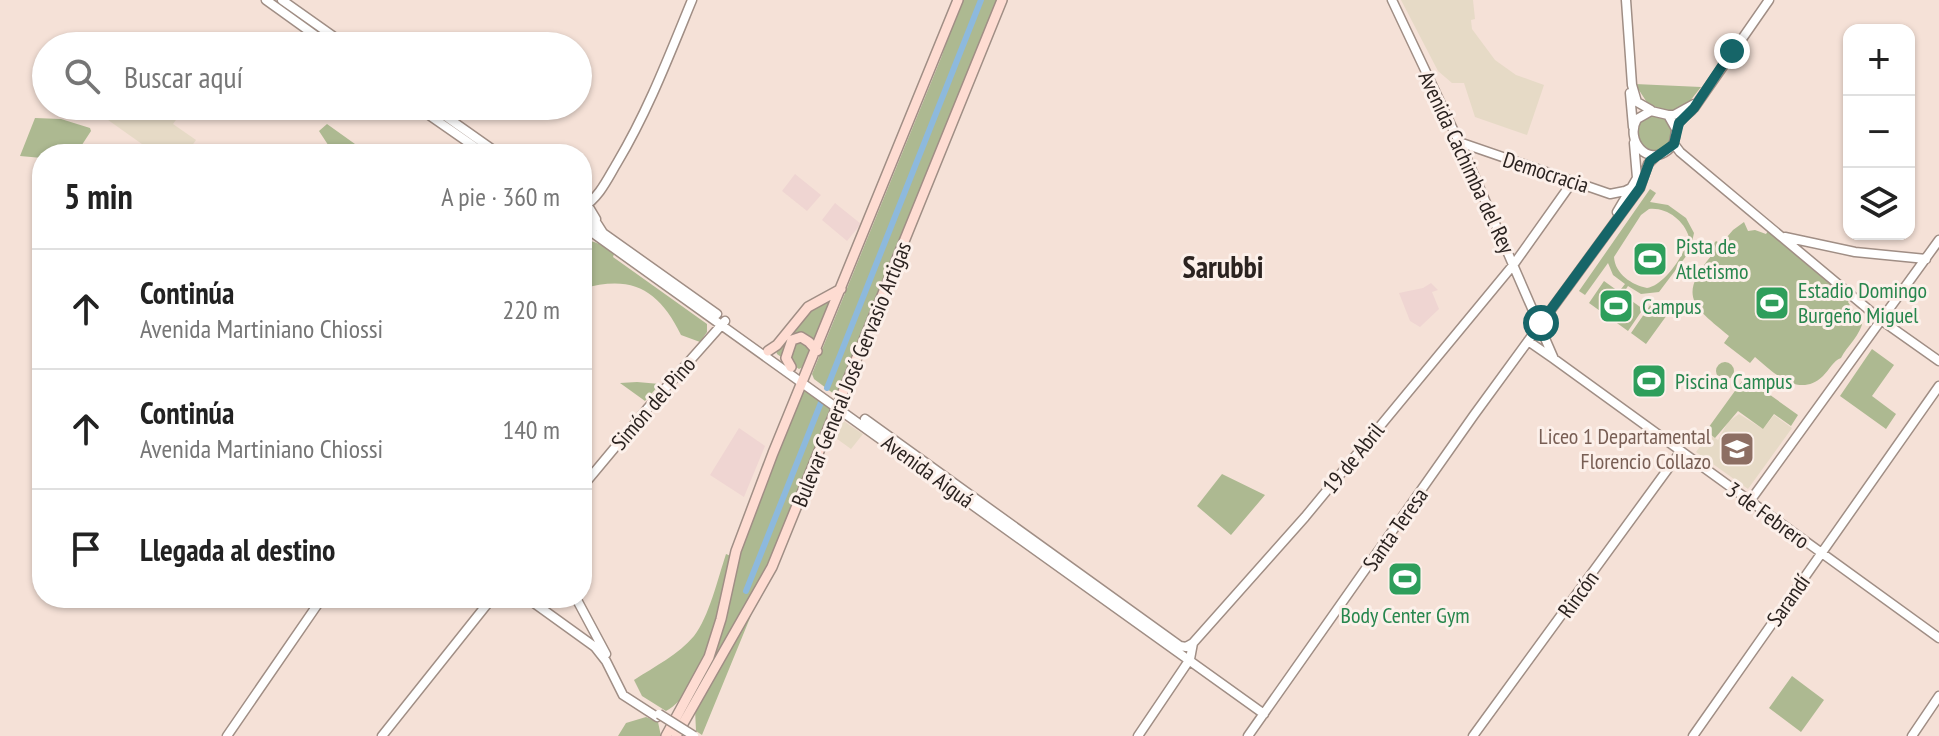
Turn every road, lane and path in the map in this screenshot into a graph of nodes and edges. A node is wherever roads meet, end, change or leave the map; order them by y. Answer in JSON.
{"nodes":[{"id":1,"x":266,"y":0,"type":"edge"},
{"id":2,"x":282,"y":0,"type":"edge"},
{"id":3,"x":692,"y":0,"type":"edge"},
{"id":4,"x":958,"y":0,"type":"edge"},
{"id":5,"x":1002,"y":0,"type":"edge"},
{"id":6,"x":1392,"y":0,"type":"edge"},
{"id":7,"x":1626,"y":0,"type":"edge"},
{"id":8,"x":1769,"y":0,"type":"edge"},
{"id":9,"x":311,"y":32,"type":"edge"},
{"id":10,"x":327,"y":32,"type":"edge"},
{"id":11,"x":1632,"y":85,"type":"junction"},
{"id":12,"x":1698,"y":101,"type":"junction"},
{"id":13,"x":1651,"y":111,"type":"junction"},
{"id":14,"x":1668,"y":115,"type":"junction"},
{"id":15,"x":436,"y":120,"type":"edge"},
{"id":16,"x":451,"y":120,"type":"edge"},
{"id":17,"x":1676,"y":129,"type":"junction"},
{"id":18,"x":1633,"y":132,"type":"junction"},
{"id":19,"x":1459,"y":142,"type":"junction"},
{"id":20,"x":471,"y":144,"type":"edge"},
{"id":21,"x":485,"y":144,"type":"edge"},
{"id":22,"x":1674,"y":144,"type":"junction"},
{"id":23,"x":1482,"y":151,"type":"junction"},
{"id":24,"x":1661,"y":153,"type":"junction"},
{"id":25,"x":1469,"y":164,"type":"junction"},
{"id":26,"x":1573,"y":181,"type":"junction"},
{"id":27,"x":603,"y":186,"type":"junction"},
{"id":28,"x":1633,"y":187,"type":"junction"},
{"id":29,"x":592,"y":201,"type":"edge"},
{"id":30,"x":592,"y":212,"type":"edge"},
{"id":31,"x":596,"y":219,"type":"junction"},
{"id":32,"x":1612,"y":223,"type":"junction"},
{"id":33,"x":592,"y":224,"type":"edge"},
{"id":34,"x":592,"y":236,"type":"edge"},
{"id":35,"x":1783,"y":237,"type":"junction"},
{"id":36,"x":1939,"y":240,"type":"edge"},
{"id":37,"x":1806,"y":241,"type":"junction"},
{"id":38,"x":1801,"y":252,"type":"junction"},
{"id":39,"x":1926,"y":259,"type":"junction"},
{"id":40,"x":1514,"y":264,"type":"junction"},
{"id":41,"x":841,"y":289,"type":"junction"},
{"id":42,"x":1531,"y":304,"type":"junction"},
{"id":43,"x":1553,"y":306,"type":"junction"},
{"id":44,"x":1881,"y":320,"type":"junction"},
{"id":45,"x":724,"y":323,"type":"junction"},
{"id":46,"x":1540,"y":324,"type":"junction"},
{"id":47,"x":1528,"y":341,"type":"junction"},
{"id":48,"x":768,"y":351,"type":"junction"},
{"id":49,"x":817,"y":351,"type":"junction"},
{"id":50,"x":1557,"y":361,"type":"junction"},
{"id":51,"x":1939,"y":361,"type":"edge"},
{"id":52,"x":791,"y":367,"type":"junction"},
{"id":53,"x":804,"y":380,"type":"junction"},
{"id":54,"x":1939,"y":386,"type":"edge"},
{"id":55,"x":839,"y":404,"type":"junction"},
{"id":56,"x":1681,"y":451,"type":"junction"},
{"id":57,"x":592,"y":475,"type":"edge"},
{"id":58,"x":1750,"y":501,"type":"junction"},
{"id":59,"x":1821,"y":554,"type":"junction"},
{"id":60,"x":315,"y":608,"type":"edge"},
{"id":61,"x":484,"y":608,"type":"edge"},
{"id":62,"x":540,"y":608,"type":"edge"},
{"id":63,"x":581,"y":608,"type":"edge"},
{"id":64,"x":1939,"y":638,"type":"edge"},
{"id":65,"x":1193,"y":643,"type":"junction"},
{"id":66,"x":1190,"y":659,"type":"junction"},
{"id":67,"x":1939,"y":696,"type":"edge"},
{"id":68,"x":1264,"y":714,"type":"junction"},
{"id":69,"x":658,"y":715,"type":"junction"},
{"id":70,"x":227,"y":736,"type":"edge"},
{"id":71,"x":382,"y":736,"type":"edge"},
{"id":72,"x":666,"y":736,"type":"edge"},
{"id":73,"x":676,"y":736,"type":"edge"},
{"id":74,"x":688,"y":736,"type":"edge"},
{"id":75,"x":694,"y":736,"type":"edge"},
{"id":76,"x":1138,"y":736,"type":"edge"},
{"id":77,"x":1248,"y":736,"type":"edge"},
{"id":78,"x":1473,"y":736,"type":"edge"},
{"id":79,"x":1693,"y":736,"type":"edge"},
{"id":80,"x":1912,"y":736,"type":"edge"}],
"edges":[{"from":1,"to":9,"type":"street"},
{"from":2,"to":10,"type":"street"},
{"from":3,"to":27,"type":"street"},
{"from":4,"to":41,"type":"main road","name":"Bulevar General José Gervasio Artigas"},
{"from":5,"to":55,"type":"main road","name":"Bulevar General José Gervasio Artigas"},
{"from":6,"to":19,"type":"street","name":"Avenida Cachimba del Rey"},
{"from":7,"to":11,"type":"street"},
{"from":8,"to":12,"type":"street"},
{"from":11,"to":13,"type":"street"},
{"from":11,"to":18,"type":"street"},
{"from":12,"to":14,"type":"street"},
{"from":12,"to":17,"type":"street"},
{"from":13,"to":14,"type":"street"},
{"from":13,"to":18,"type":"street"},
{"from":14,"to":17,"type":"street"},
{"from":15,"to":20,"type":"street"},
{"from":16,"to":21,"type":"street"},
{"from":17,"to":22,"type":"street"},
{"from":18,"to":24,"type":"street"},
{"from":18,"to":28,"type":"street"},
{"from":19,"to":23,"type":"street","name":"Democracia"},
{"from":19,"to":25,"type":"street","name":"Avenida Cachimba del Rey"},
{"from":22,"to":24,"type":"street"},
{"from":22,"to":35,"type":"street"},
{"from":23,"to":25,"type":"street"},
{"from":23,"to":26,"type":"street","name":"Democracia"},
{"from":24,"to":32,"type":"street"},
{"from":24,"to":35,"type":"street"},
{"from":25,"to":40,"type":"street","name":"Avenida Cachimba del Rey"},
{"from":26,"to":28,"type":"street","name":"Democracia"},
{"from":26,"to":40,"type":"street","name":"19 de Abril"},
{"from":27,"to":29,"type":"street"},
{"from":27,"to":31,"type":"street"},
{"from":28,"to":32,"type":"street"},
{"from":30,"to":31,"type":"street","name":"Avenida Aiguá"},
{"from":31,"to":33,"type":"street"},
{"from":31,"to":45,"type":"street","name":"Avenida Aiguá"},
{"from":32,"to":43,"type":"street","name":"Santa Teresa"},
{"from":34,"to":45,"type":"street","name":"Avenida Aiguá"},
{"from":35,"to":37,"type":"street"},
{"from":35,"to":38,"type":"street"},
{"from":36,"to":39,"type":"street"},
{"from":37,"to":38,"type":"street"},
{"from":37,"to":39,"type":"street"},
{"from":38,"to":44,"type":"street"},
{"from":39,"to":44,"type":"street"},
{"from":40,"to":42,"type":"street","name":"Avenida Cachimba del Rey"},
{"from":40,"to":65,"type":"street","name":"19 de Abril"},
{"from":41,"to":48,"type":"main road"},
{"from":41,"to":49,"type":"main road","name":"Bulevar General José Gervasio Artigas"},
{"from":42,"to":43,"type":"street"},
{"from":42,"to":46,"type":"street","name":"Avenida Cachimba del Rey"},
{"from":43,"to":46,"type":"street","name":"Santa Teresa"},
{"from":44,"to":51,"type":"street"},
{"from":44,"to":58,"type":"street"},
{"from":45,"to":48,"type":"street","name":"Avenida Aiguá"},
{"from":45,"to":53,"type":"street","name":"Avenida Aiguá"},
{"from":45,"to":57,"type":"street","name":"Simón del Pino"},
{"from":46,"to":47,"type":"street","name":"Santa Teresa"},
{"from":46,"to":50,"type":"street","name":"3 de Febrero"},
{"from":47,"to":50,"type":"street"},
{"from":47,"to":68,"type":"street","name":"Santa Teresa"},
{"from":48,"to":52,"type":"street","name":"Avenida Aiguá"},
{"from":49,"to":52,"type":"main road"},
{"from":49,"to":53,"type":"main road","name":"Bulevar General José Gervasio Artigas"},
{"from":50,"to":56,"type":"street","name":"3 de Febrero"},
{"from":52,"to":53,"type":"street","name":"Avenida Aiguá"},
{"from":53,"to":55,"type":"street","name":"Avenida Aiguá"},
{"from":53,"to":72,"type":"main road","name":"Bulevar General José Gervasio Artigas"},
{"from":54,"to":59,"type":"street","name":"Sarandí"},
{"from":55,"to":65,"type":"street","name":"Avenida Aiguá"},
{"from":55,"to":66,"type":"street","name":"Avenida Aiguá"},
{"from":55,"to":73,"type":"main road","name":"Bulevar General José Gervasio Artigas"},
{"from":56,"to":58,"type":"street","name":"3 de Febrero"},
{"from":56,"to":78,"type":"street","name":"Rincón"},
{"from":58,"to":59,"type":"street","name":"3 de Febrero"},
{"from":59,"to":64,"type":"street","name":"3 de Febrero"},
{"from":59,"to":79,"type":"street","name":"Sarandí"},
{"from":60,"to":70,"type":"street"},
{"from":61,"to":71,"type":"street"},
{"from":62,"to":69,"type":"street"},
{"from":63,"to":69,"type":"street"},
{"from":65,"to":66,"type":"street"},
{"from":66,"to":68,"type":"street","name":"Avenida Aiguá"},
{"from":66,"to":76,"type":"street"},
{"from":67,"to":80,"type":"street"},
{"from":68,"to":77,"type":"street","name":"Santa Teresa"},
{"from":69,"to":74,"type":"street","bridge":true},
{"from":69,"to":75,"type":"street","bridge":true}]}
